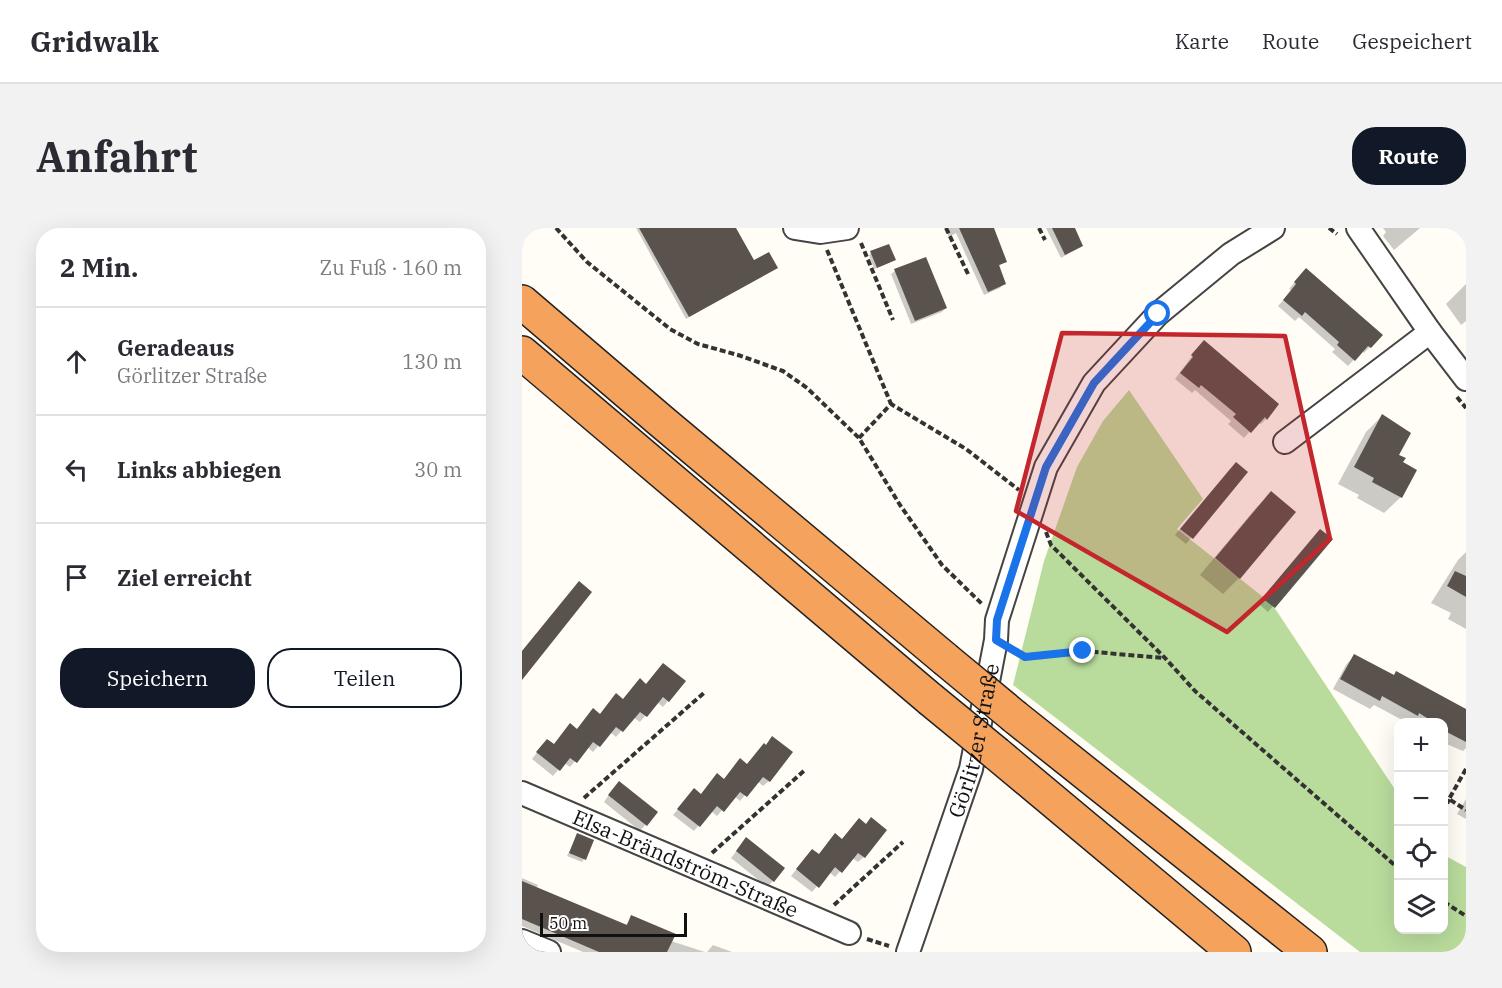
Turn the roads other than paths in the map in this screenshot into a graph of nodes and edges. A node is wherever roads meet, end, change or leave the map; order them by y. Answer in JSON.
{"nodes":[{"id":1,"x":795,"y":228,"type":"edge"},
{"id":2,"x":1273,"y":228,"type":"edge"},
{"id":3,"x":1358,"y":228,"type":"edge"},
{"id":4,"x":853,"y":233,"type":"edge"},
{"id":5,"x":522,"y":302,"type":"edge"},
{"id":6,"x":1430,"y":332,"type":"junction"},
{"id":7,"x":522,"y":353,"type":"edge"},
{"id":8,"x":1466,"y":379,"type":"edge"},
{"id":9,"x":1285,"y":441,"type":"dead end"},
{"id":10,"x":522,"y":793,"type":"edge"},
{"id":11,"x":849,"y":933,"type":"road end"},
{"id":12,"x":522,"y":941,"type":"edge"},
{"id":13,"x":901,"y":950,"type":"edge"},
{"id":14,"x":549,"y":952,"type":"edge"},
{"id":15,"x":1234,"y":952,"type":"edge"},
{"id":16,"x":1310,"y":952,"type":"edge"}],
"edges":[{"from":1,"to":4,"type":"street"},
{"from":2,"to":13,"type":"street","name":"Görlitzer Straße"},
{"from":3,"to":6,"type":"street"},
{"from":5,"to":16,"type":"highway","bridge":true},
{"from":6,"to":8,"type":"street"},
{"from":6,"to":9,"type":"street"},
{"from":7,"to":15,"type":"highway","bridge":true},
{"from":10,"to":11,"type":"street","name":"Elsa-Brändström-Straße"},
{"from":12,"to":14,"type":"street"}]}
